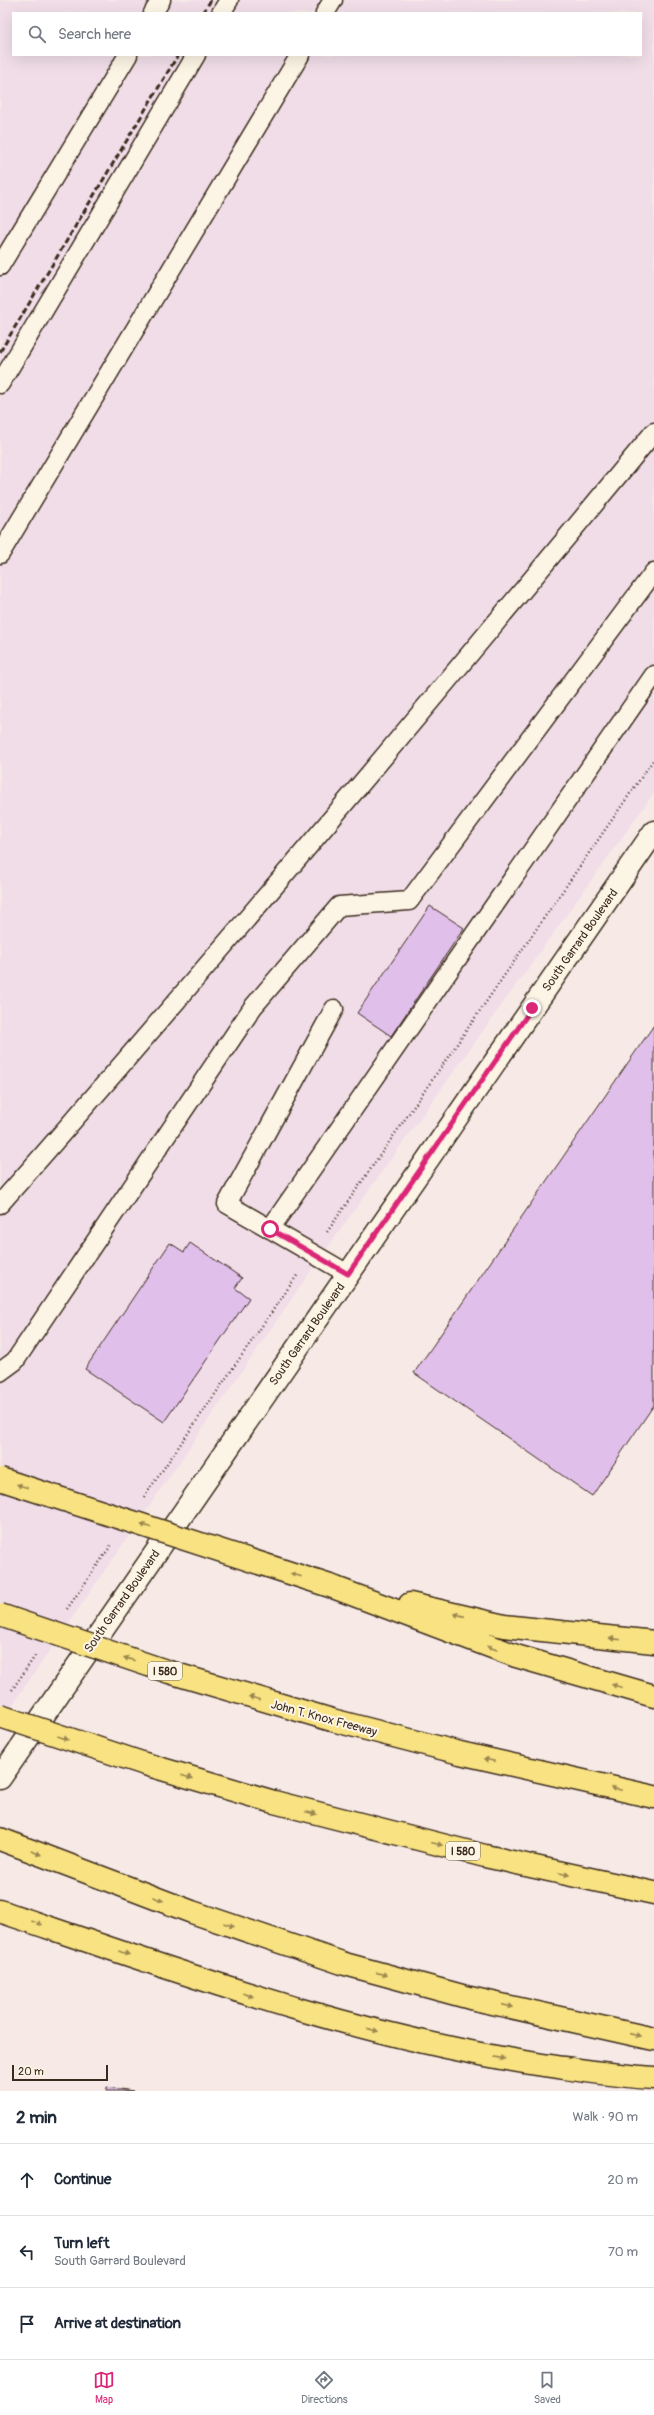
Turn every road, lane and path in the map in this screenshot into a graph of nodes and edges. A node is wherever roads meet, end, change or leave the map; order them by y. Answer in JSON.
{"nodes":[{"id":1,"x":161,"y":0,"type":"edge"},
{"id":2,"x":229,"y":0,"type":"edge"},
{"id":3,"x":333,"y":0,"type":"edge"},
{"id":4,"x":154,"y":12,"type":"edge"},
{"id":5,"x":222,"y":12,"type":"edge"},
{"id":6,"x":326,"y":12,"type":"edge"},
{"id":7,"x":127,"y":56,"type":"edge"},
{"id":8,"x":195,"y":56,"type":"edge"},
{"id":9,"x":299,"y":56,"type":"edge"},
{"id":10,"x":0,"y":266,"type":"edge"},
{"id":11,"x":0,"y":384,"type":"edge"},
{"id":12,"x":654,"y":432,"type":"edge"},
{"id":13,"x":0,"y":554,"type":"edge"},
{"id":14,"x":654,"y":572,"type":"edge"},
{"id":15,"x":654,"y":675,"type":"edge"},
{"id":16,"x":654,"y":832,"type":"edge"},
{"id":17,"x":334,"y":1009,"type":"dead end"},
{"id":18,"x":0,"y":1204,"type":"edge"},
{"id":19,"x":270,"y":1229,"type":"junction"},
{"id":20,"x":348,"y":1274,"type":"junction"},
{"id":21,"x":7,"y":1358,"type":"edge"},
{"id":22,"x":0,"y":1372,"type":"edge"},
{"id":23,"x":0,"y":1478,"type":"edge"},
{"id":24,"x":333,"y":1587,"type":"junction"},
{"id":25,"x":0,"y":1616,"type":"edge"},
{"id":26,"x":654,"y":1642,"type":"edge"},
{"id":27,"x":654,"y":1696,"type":"edge"},
{"id":28,"x":0,"y":1716,"type":"edge"},
{"id":29,"x":0,"y":1778,"type":"edge"},
{"id":30,"x":654,"y":1797,"type":"edge"},
{"id":31,"x":0,"y":1839,"type":"edge"},
{"id":32,"x":654,"y":1893,"type":"edge"},
{"id":33,"x":0,"y":1911,"type":"edge"},
{"id":34,"x":654,"y":2039,"type":"edge"},
{"id":35,"x":654,"y":2078,"type":"edge"}],
"edges":[{"from":1,"to":4,"type":"lane"},
{"from":2,"to":5,"type":"lane"},
{"from":3,"to":6,"type":"lane"},
{"from":7,"to":10,"type":"lane"},
{"from":8,"to":11,"type":"lane"},
{"from":9,"to":13,"type":"lane"},
{"from":12,"to":18,"type":"lane"},
{"from":14,"to":21,"type":"lane"},
{"from":15,"to":19,"type":"lane"},
{"from":16,"to":20,"type":"street","name":"South Garrard Boulevard"},
{"from":17,"to":19,"type":"lane"},
{"from":19,"to":20,"type":"lane"},
{"from":20,"to":29,"type":"street","name":"South Garrard Boulevard"},
{"from":21,"to":22,"type":"lane"},
{"from":24,"to":23,"type":"highway","one_way":true,"bridge":true},
{"from":26,"to":24,"type":"highway","one_way":true},
{"from":27,"to":24,"type":"highway","one_way":true},
{"from":30,"to":25,"type":"highway","name":"John T. Knox Freeway","number":"I 580","one_way":true,"bridge":true},
{"from":28,"to":32,"type":"highway","number":"I 580","one_way":true,"bridge":true},
{"from":31,"to":34,"type":"highway","one_way":true},
{"from":33,"to":35,"type":"highway","one_way":true}]}
